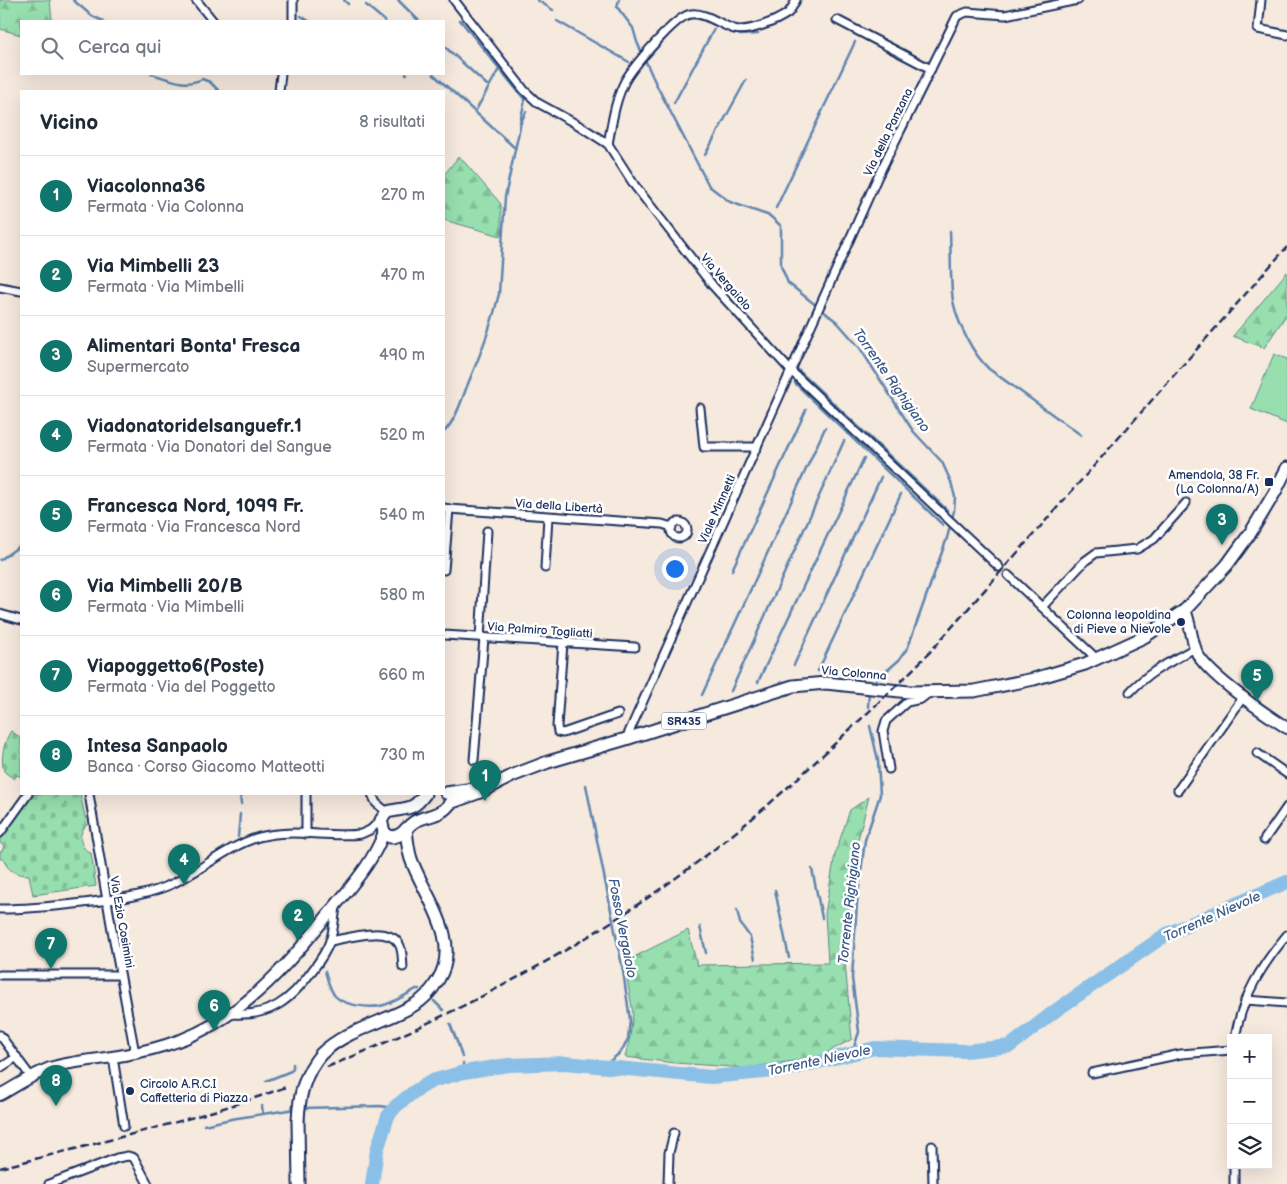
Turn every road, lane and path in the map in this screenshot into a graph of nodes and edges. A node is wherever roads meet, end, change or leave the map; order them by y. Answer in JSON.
{"nodes":[{"id":1,"x":196,"y":0,"type":"edge"},
{"id":2,"x":293,"y":0,"type":"edge"},
{"id":3,"x":454,"y":0,"type":"edge"},
{"id":4,"x":796,"y":0,"type":"edge"},
{"id":5,"x":1078,"y":0,"type":"edge"},
{"id":6,"x":1261,"y":0,"type":"edge"},
{"id":7,"x":1051,"y":3,"type":"edge"},
{"id":8,"x":212,"y":20,"type":"edge"},
{"id":9,"x":293,"y":20,"type":"edge"},
{"id":10,"x":837,"y":20,"type":"dead end"},
{"id":11,"x":1287,"y":35,"type":"edge"},
{"id":12,"x":931,"y":69,"type":"junction"},
{"id":13,"x":280,"y":75,"type":"edge"},
{"id":14,"x":279,"y":90,"type":"edge"},
{"id":15,"x":608,"y":144,"type":"junction"},
{"id":16,"x":0,"y":287,"type":"edge"},
{"id":17,"x":20,"y":291,"type":"edge"},
{"id":18,"x":791,"y":371,"type":"junction"},
{"id":19,"x":700,"y":408,"type":"dead end"},
{"id":20,"x":757,"y":447,"type":"junction"},
{"id":21,"x":1287,"y":468,"type":"edge"},
{"id":22,"x":1186,"y":503,"type":"dead end"},
{"id":23,"x":446,"y":508,"type":"edge"},
{"id":24,"x":548,"y":517,"type":"junction"},
{"id":25,"x":672,"y":527,"type":"dead end"},
{"id":26,"x":488,"y":530,"type":"dead end"},
{"id":27,"x":445,"y":539,"type":"edge"},
{"id":28,"x":999,"y":567,"type":"dead end"},
{"id":29,"x":545,"y":568,"type":"dead end"},
{"id":30,"x":1008,"y":575,"type":"dead end"},
{"id":31,"x":1042,"y":606,"type":"junction"},
{"id":32,"x":1185,"y":610,"type":"junction"},
{"id":33,"x":0,"y":614,"type":"edge"},
{"id":34,"x":20,"y":620,"type":"edge"},
{"id":35,"x":445,"y":635,"type":"edge"},
{"id":36,"x":482,"y":637,"type":"junction"},
{"id":37,"x":563,"y":643,"type":"junction"},
{"id":38,"x":635,"y":647,"type":"dead end"},
{"id":39,"x":1195,"y":648,"type":"junction"},
{"id":40,"x":1097,"y":659,"type":"junction"},
{"id":41,"x":1130,"y":692,"type":"dead end"},
{"id":42,"x":1244,"y":696,"type":"junction"},
{"id":43,"x":908,"y":697,"type":"junction"},
{"id":44,"x":618,"y":714,"type":"dead end"},
{"id":45,"x":1287,"y":728,"type":"edge"},
{"id":46,"x":626,"y":739,"type":"junction"},
{"id":47,"x":1257,"y":753,"type":"dead end"},
{"id":48,"x":474,"y":760,"type":"dead end"},
{"id":49,"x":889,"y":770,"type":"dead end"},
{"id":50,"x":1287,"y":774,"type":"edge"},
{"id":51,"x":1178,"y":790,"type":"dead end"},
{"id":52,"x":27,"y":795,"type":"edge"},
{"id":53,"x":89,"y":795,"type":"edge"},
{"id":54,"x":306,"y":795,"type":"edge"},
{"id":55,"x":372,"y":795,"type":"edge"},
{"id":56,"x":424,"y":795,"type":"edge"},
{"id":57,"x":446,"y":796,"type":"edge"},
{"id":58,"x":1287,"y":807,"type":"edge"},
{"id":59,"x":384,"y":816,"type":"junction"},
{"id":60,"x":406,"y":829,"type":"junction"},
{"id":61,"x":0,"y":833,"type":"edge"},
{"id":62,"x":306,"y":834,"type":"junction"},
{"id":63,"x":389,"y":835,"type":"junction"},
{"id":64,"x":1264,"y":840,"type":"dead end"},
{"id":65,"x":411,"y":859,"type":"junction"},
{"id":66,"x":107,"y":901,"type":"junction"},
{"id":67,"x":336,"y":906,"type":"junction"},
{"id":68,"x":0,"y":909,"type":"edge"},
{"id":69,"x":1287,"y":934,"type":"edge"},
{"id":70,"x":330,"y":941,"type":"junction"},
{"id":71,"x":403,"y":967,"type":"dead end"},
{"id":72,"x":0,"y":975,"type":"edge"},
{"id":73,"x":120,"y":975,"type":"junction"},
{"id":74,"x":1245,"y":1000,"type":"junction"},
{"id":75,"x":1287,"y":1003,"type":"edge"},
{"id":76,"x":231,"y":1014,"type":"junction"},
{"id":77,"x":1236,"y":1034,"type":"edge"},
{"id":78,"x":0,"y":1035,"type":"edge"},
{"id":79,"x":1227,"y":1050,"type":"edge"},
{"id":80,"x":135,"y":1053,"type":"junction"},
{"id":81,"x":113,"y":1057,"type":"junction"},
{"id":82,"x":17,"y":1058,"type":"junction"},
{"id":83,"x":0,"y":1068,"type":"edge"},
{"id":84,"x":1092,"y":1073,"type":"dead end"},
{"id":85,"x":31,"y":1077,"type":"junction"},
{"id":86,"x":0,"y":1095,"type":"edge"},
{"id":87,"x":124,"y":1126,"type":"dead end"},
{"id":88,"x":674,"y":1133,"type":"dead end"},
{"id":89,"x":932,"y":1146,"type":"dead end"},
{"id":90,"x":1234,"y":1169,"type":"edge"},
{"id":91,"x":49,"y":1184,"type":"edge"},
{"id":92,"x":148,"y":1184,"type":"edge"},
{"id":93,"x":299,"y":1184,"type":"edge"},
{"id":94,"x":668,"y":1184,"type":"edge"},
{"id":95,"x":933,"y":1184,"type":"edge"},
{"id":96,"x":1234,"y":1184,"type":"edge"}],
"edges":[{"from":1,"to":8,"type":"street"},
{"from":2,"to":9,"type":"street"},
{"from":3,"to":15,"type":"street","name":"Via Vergaiolo"},
{"from":4,"to":15,"type":"street"},
{"from":5,"to":7,"type":"street","name":"Via della Panzana"},
{"from":6,"to":11,"type":"street"},
{"from":7,"to":12,"type":"street","name":"Via della Panzana"},
{"from":10,"to":12,"type":"street"},
{"from":12,"to":18,"type":"street","name":"Via della Panzana"},
{"from":13,"to":14,"type":"street"},
{"from":15,"to":18,"type":"street","name":"Via Vergaiolo"},
{"from":16,"to":17,"type":"street"},
{"from":18,"to":20,"type":"street","name":"Viale Minnetti"},
{"from":18,"to":28,"type":"street","name":"Via Vergaiolo"},
{"from":19,"to":20,"type":"street"},
{"from":20,"to":46,"type":"street","name":"Viale Minnetti"},
{"from":21,"to":32,"type":"main road","number":"SR435"},
{"from":22,"to":31,"type":"street"},
{"from":23,"to":24,"type":"street","name":"Via della Libertà"},
{"from":23,"to":27,"type":"street"},
{"from":24,"to":25,"type":"street","name":"Via della Libertà"},
{"from":24,"to":29,"type":"street"},
{"from":26,"to":36,"type":"street"},
{"from":30,"to":31,"type":"street"},
{"from":31,"to":40,"type":"street"},
{"from":32,"to":39,"type":"main road"},
{"from":32,"to":40,"type":"main road","name":"Via Colonna","number":"SR435"},
{"from":33,"to":34,"type":"street"},
{"from":35,"to":36,"type":"street","name":"Via Palmiro Togliatti"},
{"from":36,"to":37,"type":"street","name":"Via Palmiro Togliatti"},
{"from":36,"to":48,"type":"street"},
{"from":37,"to":38,"type":"street","name":"Via Palmiro Togliatti"},
{"from":37,"to":44,"type":"street"},
{"from":39,"to":41,"type":"street"},
{"from":39,"to":42,"type":"main road"},
{"from":40,"to":43,"type":"main road","name":"Via Colonna","number":"SR435"},
{"from":42,"to":45,"type":"main road"},
{"from":42,"to":51,"type":"street"},
{"from":43,"to":46,"type":"main road","name":"Via Colonna","number":"SR435"},
{"from":43,"to":49,"type":"street"},
{"from":46,"to":57,"type":"main road","name":"Via Colonna","number":"SR435"},
{"from":47,"to":50,"type":"street"},
{"from":52,"to":61,"type":"street"},
{"from":53,"to":66,"type":"street","name":"Via Ezio Cosimini"},
{"from":54,"to":62,"type":"street"},
{"from":55,"to":59,"type":"street"},
{"from":56,"to":59,"type":"main road"},
{"from":57,"to":60,"type":"main road","number":"SR435"},
{"from":58,"to":64,"type":"street"},
{"from":59,"to":62,"type":"street"},
{"from":59,"to":63,"type":"main road"},
{"from":60,"to":63,"type":"main road","number":"SR435"},
{"from":60,"to":65,"type":"main road"},
{"from":62,"to":66,"type":"street"},
{"from":63,"to":65,"type":"main road"},
{"from":63,"to":67,"type":"main road","number":"SR435"},
{"from":65,"to":93,"type":"main road","bridge":true},
{"from":66,"to":68,"type":"street"},
{"from":66,"to":73,"type":"street","name":"Via Ezio Cosimini"},
{"from":67,"to":70,"type":"street"},
{"from":67,"to":76,"type":"main road","number":"SR435"},
{"from":69,"to":74,"type":"street"},
{"from":70,"to":71,"type":"street"},
{"from":70,"to":76,"type":"street"},
{"from":72,"to":73,"type":"street"},
{"from":73,"to":80,"type":"street","name":"Via Ezio Cosimini"},
{"from":74,"to":75,"type":"street"},
{"from":74,"to":77,"type":"street"},
{"from":76,"to":80,"type":"main road","number":"SR435"},
{"from":78,"to":82,"type":"street"},
{"from":79,"to":84,"type":"street"},
{"from":80,"to":81,"type":"main road","number":"SR435"},
{"from":81,"to":85,"type":"main road","number":"SR435"},
{"from":81,"to":87,"type":"street"},
{"from":82,"to":83,"type":"street"},
{"from":82,"to":85,"type":"street"},
{"from":85,"to":86,"type":"main road","number":"SR435"},
{"from":88,"to":94,"type":"street"},
{"from":89,"to":95,"type":"street"},
{"from":90,"to":96,"type":"street"},
{"from":91,"to":92,"type":"street"}]}
